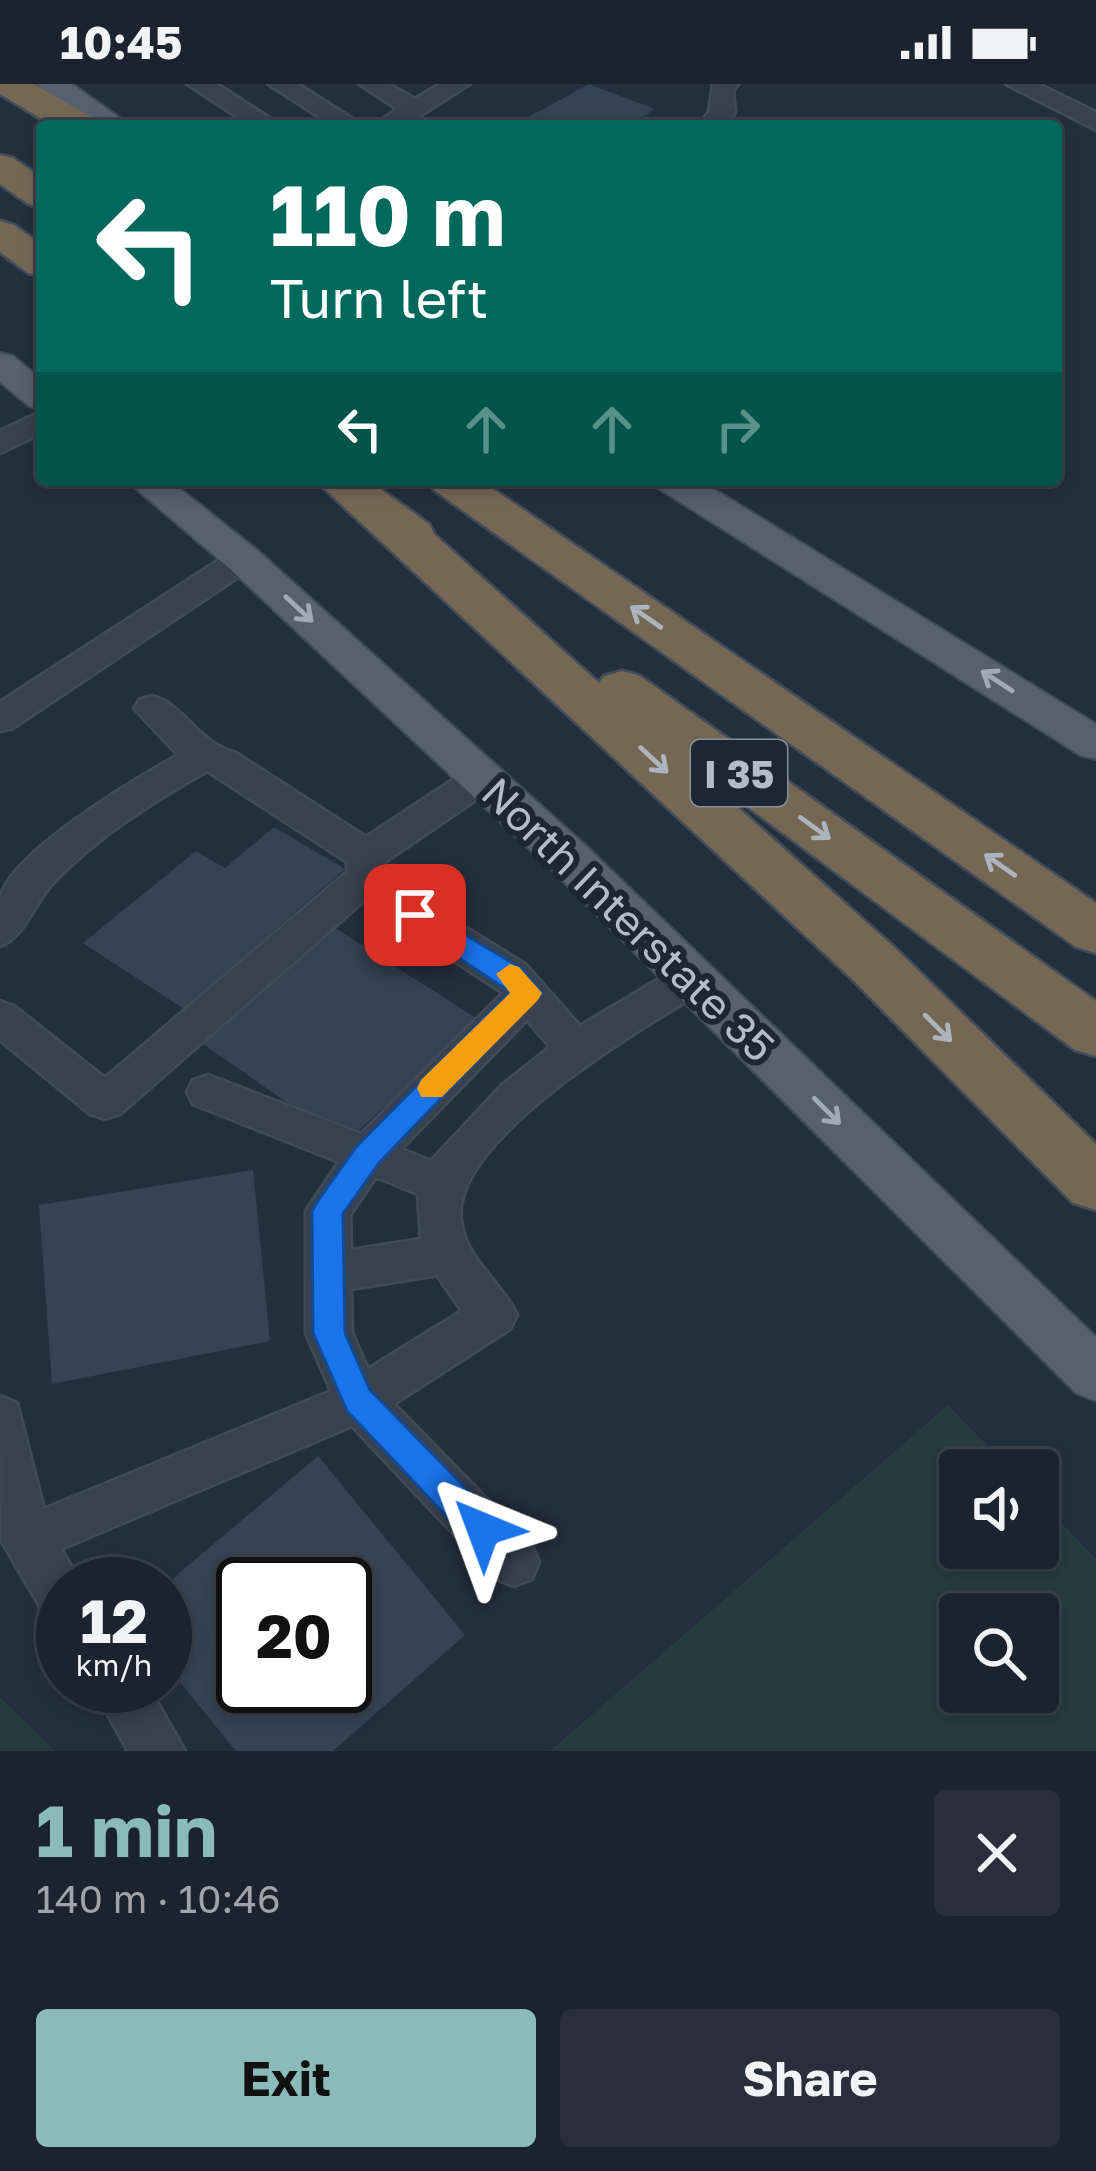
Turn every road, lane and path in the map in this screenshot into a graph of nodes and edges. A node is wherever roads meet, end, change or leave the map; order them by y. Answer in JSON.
{"nodes":[{"id":1,"x":8,"y":84,"type":"edge"},
{"id":2,"x":52,"y":84,"type":"edge"},
{"id":3,"x":199,"y":84,"type":"edge"},
{"id":4,"x":280,"y":84,"type":"edge"},
{"id":5,"x":371,"y":84,"type":"edge"},
{"id":6,"x":458,"y":84,"type":"edge"},
{"id":7,"x":726,"y":84,"type":"edge"},
{"id":8,"x":1018,"y":84,"type":"edge"},
{"id":9,"x":416,"y":109,"type":"junction"},
{"id":10,"x":1088,"y":110,"type":"edge"},
{"id":11,"x":70,"y":120,"type":"edge"},
{"id":12,"x":107,"y":120,"type":"edge"},
{"id":13,"x":258,"y":120,"type":"edge"},
{"id":14,"x":341,"y":120,"type":"edge"},
{"id":15,"x":397,"y":120,"type":"edge"},
{"id":16,"x":716,"y":120,"type":"edge"},
{"id":17,"x":1056,"y":120,"type":"edge"},
{"id":18,"x":0,"y":166,"type":"edge"},
{"id":19,"x":36,"y":192,"type":"edge"},
{"id":20,"x":0,"y":233,"type":"edge"},
{"id":21,"x":36,"y":260,"type":"edge"},
{"id":22,"x":0,"y":364,"type":"edge"},
{"id":23,"x":36,"y":393,"type":"edge"},
{"id":24,"x":36,"y":424,"type":"edge"},
{"id":25,"x":0,"y":445,"type":"edge"},
{"id":26,"x":152,"y":486,"type":"edge"},
{"id":27,"x":459,"y":486,"type":"edge"},
{"id":28,"x":682,"y":486,"type":"edge"},
{"id":29,"x":359,"y":496,"type":"edge"},
{"id":30,"x":243,"y":559,"type":"junction"},
{"id":31,"x":152,"y":708,"type":"dead end"},
{"id":32,"x":0,"y":719,"type":"edge"},
{"id":33,"x":1096,"y":744,"type":"edge"},
{"id":34,"x":202,"y":758,"type":"junction"},
{"id":35,"x":482,"y":778,"type":"junction"},
{"id":36,"x":366,"y":856,"type":"junction"},
{"id":37,"x":384,"y":896,"type":"dead end"},
{"id":38,"x":0,"y":931,"type":"edge"},
{"id":39,"x":1096,"y":932,"type":"edge"},
{"id":40,"x":693,"y":978,"type":"junction"},
{"id":41,"x":528,"y":993,"type":"junction"},
{"id":42,"x":0,"y":1017,"type":"edge"},
{"id":43,"x":1096,"y":1034,"type":"edge"},
{"id":44,"x":574,"y":1048,"type":"junction"},
{"id":45,"x":208,"y":1092,"type":"dead end"},
{"id":46,"x":368,"y":1155,"type":"junction"},
{"id":47,"x":441,"y":1184,"type":"junction"},
{"id":48,"x":1096,"y":1184,"type":"edge"},
{"id":49,"x":450,"y":1254,"type":"junction"},
{"id":50,"x":329,"y":1273,"type":"junction"},
{"id":51,"x":1096,"y":1375,"type":"edge"},
{"id":52,"x":358,"y":1401,"type":"junction"},
{"id":53,"x":0,"y":1418,"type":"edge"},
{"id":54,"x":26,"y":1540,"type":"junction"},
{"id":55,"x":37,"y":1557,"type":"edge"},
{"id":56,"x":514,"y":1562,"type":"dead end"},
{"id":57,"x":135,"y":1713,"type":"edge"},
{"id":58,"x":158,"y":1751,"type":"edge"}],
"edges":[{"from":1,"to":11,"type":"highway"},
{"from":2,"to":12,"type":"main road"},
{"from":3,"to":13,"type":"street"},
{"from":4,"to":14,"type":"street"},
{"from":5,"to":9,"type":"street"},
{"from":6,"to":9,"type":"street"},
{"from":7,"to":16,"type":"street"},
{"from":8,"to":10,"type":"street"},
{"from":9,"to":15,"type":"street"},
{"from":10,"to":17,"type":"street"},
{"from":18,"to":19,"type":"highway"},
{"from":20,"to":21,"type":"highway"},
{"from":22,"to":23,"type":"main road"},
{"from":24,"to":25,"type":"street"},
{"from":26,"to":30,"type":"main road","name":"North Interstate 35"},
{"from":39,"to":27,"type":"highway","number":"I 35","one_way":true},
{"from":33,"to":28,"type":"main road","one_way":true},
{"from":29,"to":43,"type":"highway","number":"I 35","one_way":true},
{"from":29,"to":48,"type":"highway","one_way":true},
{"from":30,"to":32,"type":"street"},
{"from":30,"to":35,"type":"main road","name":"North Interstate 35","one_way":true},
{"from":31,"to":34,"type":"street"},
{"from":34,"to":36,"type":"street"},
{"from":34,"to":38,"type":"street"},
{"from":35,"to":36,"type":"street"},
{"from":35,"to":40,"type":"main road","name":"North Interstate 35"},
{"from":36,"to":42,"type":"street"},
{"from":37,"to":41,"type":"street"},
{"from":40,"to":44,"type":"street"},
{"from":40,"to":51,"type":"main road","name":"North Interstate 35","one_way":true},
{"from":41,"to":44,"type":"street"},
{"from":41,"to":46,"type":"street"},
{"from":44,"to":47,"type":"street"},
{"from":45,"to":46,"type":"street"},
{"from":46,"to":47,"type":"street"},
{"from":46,"to":50,"type":"street"},
{"from":47,"to":49,"type":"street"},
{"from":49,"to":50,"type":"street"},
{"from":49,"to":52,"type":"street"},
{"from":50,"to":52,"type":"street"},
{"from":52,"to":54,"type":"street"},
{"from":52,"to":56,"type":"street"},
{"from":53,"to":54,"type":"street"},
{"from":54,"to":55,"type":"street"},
{"from":57,"to":58,"type":"street"}]}
